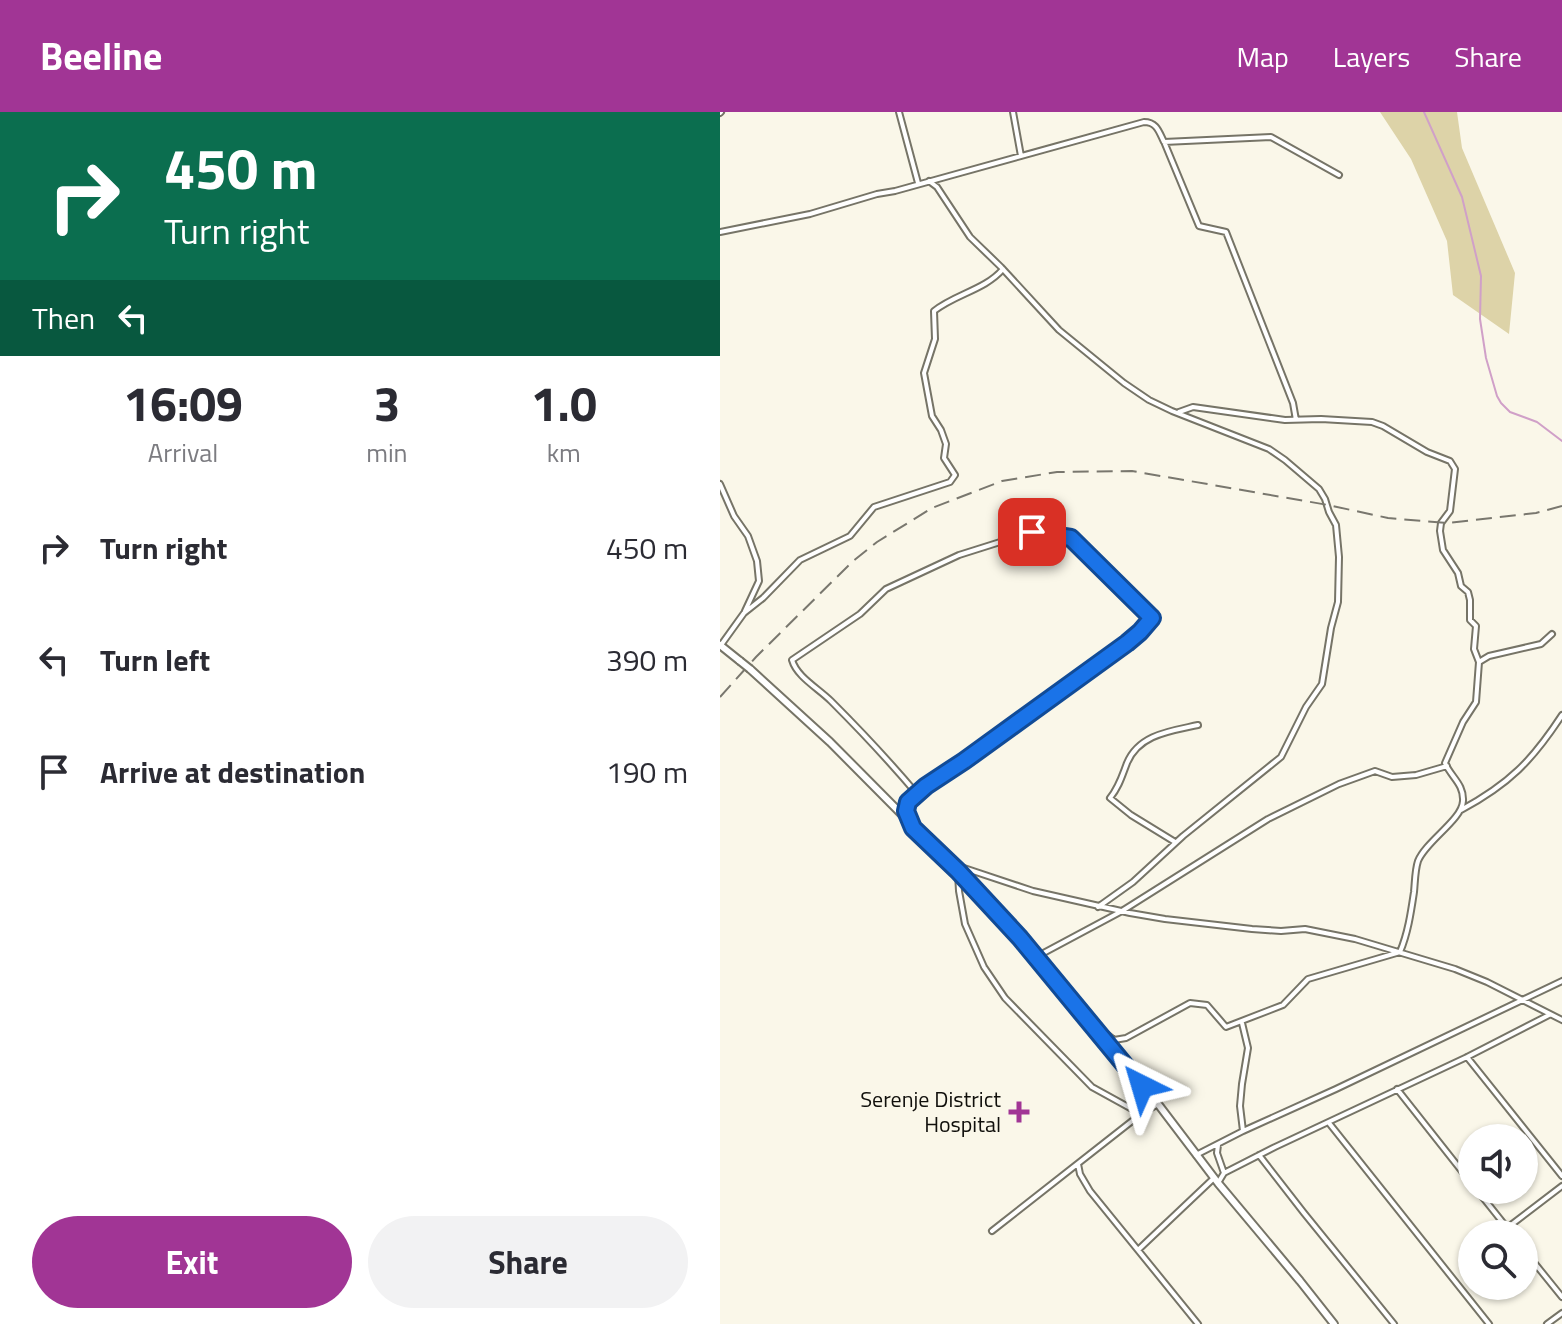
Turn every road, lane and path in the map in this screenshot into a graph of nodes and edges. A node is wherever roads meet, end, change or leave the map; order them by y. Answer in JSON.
{"nodes":[{"id":1,"x":899,"y":112,"type":"edge"},
{"id":2,"x":1013,"y":112,"type":"edge"},
{"id":3,"x":1164,"y":142,"type":"junction"},
{"id":4,"x":1021,"y":156,"type":"junction"},
{"id":5,"x":1339,"y":175,"type":"dead end"},
{"id":6,"x":929,"y":181,"type":"junction"},
{"id":7,"x":918,"y":183,"type":"junction"},
{"id":8,"x":720,"y":232,"type":"edge"},
{"id":9,"x":1003,"y":269,"type":"junction"},
{"id":10,"x":1177,"y":413,"type":"junction"},
{"id":11,"x":1296,"y":420,"type":"junction"},
{"id":12,"x":720,"y":484,"type":"edge"},
{"id":13,"x":744,"y":613,"type":"junction"},
{"id":14,"x":1552,"y":634,"type":"dead end"},
{"id":15,"x":720,"y":645,"type":"edge"},
{"id":16,"x":1479,"y":662,"type":"junction"},
{"id":17,"x":1562,"y":715,"type":"edge"},
{"id":18,"x":1198,"y":725,"type":"dead end"},
{"id":19,"x":1447,"y":766,"type":"junction"},
{"id":20,"x":917,"y":794,"type":"junction"},
{"id":21,"x":1461,"y":810,"type":"junction"},
{"id":22,"x":913,"y":828,"type":"junction"},
{"id":23,"x":1175,"y":842,"type":"junction"},
{"id":24,"x":950,"y":864,"type":"junction"},
{"id":25,"x":958,"y":871,"type":"junction"},
{"id":26,"x":1098,"y":907,"type":"junction"},
{"id":27,"x":1122,"y":911,"type":"junction"},
{"id":28,"x":1400,"y":952,"type":"junction"},
{"id":29,"x":1035,"y":957,"type":"junction"},
{"id":30,"x":1562,"y":981,"type":"edge"},
{"id":31,"x":1523,"y":999,"type":"junction"},
{"id":32,"x":1082,"y":1013,"type":"junction"},
{"id":33,"x":1551,"y":1014,"type":"junction"},
{"id":34,"x":1562,"y":1020,"type":"edge"},
{"id":35,"x":1242,"y":1022,"type":"junction"},
{"id":36,"x":1467,"y":1057,"type":"junction"},
{"id":37,"x":1397,"y":1089,"type":"junction"},
{"id":38,"x":1158,"y":1104,"type":"junction"},
{"id":39,"x":1141,"y":1114,"type":"junction"},
{"id":40,"x":1329,"y":1123,"type":"junction"},
{"id":41,"x":1243,"y":1131,"type":"junction"},
{"id":42,"x":1219,"y":1144,"type":"junction"},
{"id":43,"x":1196,"y":1155,"type":"junction"},
{"id":44,"x":1259,"y":1155,"type":"junction"},
{"id":45,"x":1078,"y":1164,"type":"junction"},
{"id":46,"x":1458,"y":1166,"type":"edge"},
{"id":47,"x":1224,"y":1173,"type":"junction"},
{"id":48,"x":1562,"y":1176,"type":"edge"},
{"id":49,"x":1216,"y":1180,"type":"junction"},
{"id":50,"x":1562,"y":1186,"type":"edge"},
{"id":51,"x":1488,"y":1204,"type":"edge"},
{"id":52,"x":1501,"y":1220,"type":"edge"},
{"id":53,"x":1517,"y":1220,"type":"edge"},
{"id":54,"x":992,"y":1231,"type":"dead end"},
{"id":55,"x":1138,"y":1250,"type":"junction"},
{"id":56,"x":1538,"y":1267,"type":"edge"},
{"id":57,"x":1562,"y":1297,"type":"edge"},
{"id":58,"x":1562,"y":1313,"type":"edge"},
{"id":59,"x":1198,"y":1324,"type":"edge"},
{"id":60,"x":1334,"y":1324,"type":"edge"},
{"id":61,"x":1394,"y":1324,"type":"edge"},
{"id":62,"x":1489,"y":1324,"type":"edge"},
{"id":63,"x":1547,"y":1324,"type":"edge"}],
"edges":[{"from":1,"to":7,"type":"street"},
{"from":2,"to":4,"type":"street"},
{"from":3,"to":4,"type":"street"},
{"from":3,"to":5,"type":"street"},
{"from":3,"to":11,"type":"street"},
{"from":4,"to":6,"type":"street"},
{"from":6,"to":7,"type":"street"},
{"from":6,"to":9,"type":"street"},
{"from":7,"to":8,"type":"street"},
{"from":9,"to":10,"type":"street"},
{"from":9,"to":13,"type":"street"},
{"from":10,"to":11,"type":"street"},
{"from":10,"to":23,"type":"street"},
{"from":11,"to":16,"type":"street"},
{"from":12,"to":13,"type":"street"},
{"from":13,"to":15,"type":"street"},
{"from":14,"to":16,"type":"street"},
{"from":15,"to":22,"type":"main road","bridge":true},
{"from":16,"to":19,"type":"street"},
{"from":17,"to":21,"type":"street"},
{"from":18,"to":23,"type":"street"},
{"from":19,"to":21,"type":"street"},
{"from":19,"to":27,"type":"street"},
{"from":20,"to":20,"type":"street"},
{"from":20,"to":22,"type":"street"},
{"from":21,"to":28,"type":"street"},
{"from":22,"to":24,"type":"main road"},
{"from":23,"to":26,"type":"street"},
{"from":24,"to":25,"type":"main road"},
{"from":24,"to":26,"type":"street"},
{"from":25,"to":29,"type":"main road"},
{"from":25,"to":39,"type":"street"},
{"from":26,"to":27,"type":"street"},
{"from":27,"to":28,"type":"street"},
{"from":27,"to":29,"type":"street"},
{"from":28,"to":31,"type":"street"},
{"from":28,"to":35,"type":"street"},
{"from":29,"to":32,"type":"main road"},
{"from":30,"to":31,"type":"street"},
{"from":31,"to":33,"type":"street"},
{"from":31,"to":41,"type":"street"},
{"from":32,"to":35,"type":"street"},
{"from":32,"to":38,"type":"main road"},
{"from":33,"to":34,"type":"street"},
{"from":33,"to":36,"type":"street"},
{"from":35,"to":41,"type":"street"},
{"from":36,"to":37,"type":"street"},
{"from":36,"to":48,"type":"street"},
{"from":37,"to":40,"type":"street"},
{"from":37,"to":46,"type":"street"},
{"from":38,"to":39,"type":"street"},
{"from":38,"to":43,"type":"main road"},
{"from":39,"to":45,"type":"street"},
{"from":40,"to":44,"type":"street"},
{"from":40,"to":62,"type":"street"},
{"from":41,"to":42,"type":"street"},
{"from":42,"to":43,"type":"street"},
{"from":42,"to":47,"type":"street"},
{"from":43,"to":49,"type":"main road"},
{"from":44,"to":47,"type":"street"},
{"from":44,"to":61,"type":"street"},
{"from":45,"to":54,"type":"street"},
{"from":45,"to":55,"type":"street"},
{"from":47,"to":49,"type":"street"},
{"from":49,"to":55,"type":"street"},
{"from":49,"to":60,"type":"main road"},
{"from":50,"to":53,"type":"street"},
{"from":51,"to":52,"type":"street"},
{"from":55,"to":59,"type":"street"},
{"from":56,"to":57,"type":"street"},
{"from":58,"to":63,"type":"street"}]}
